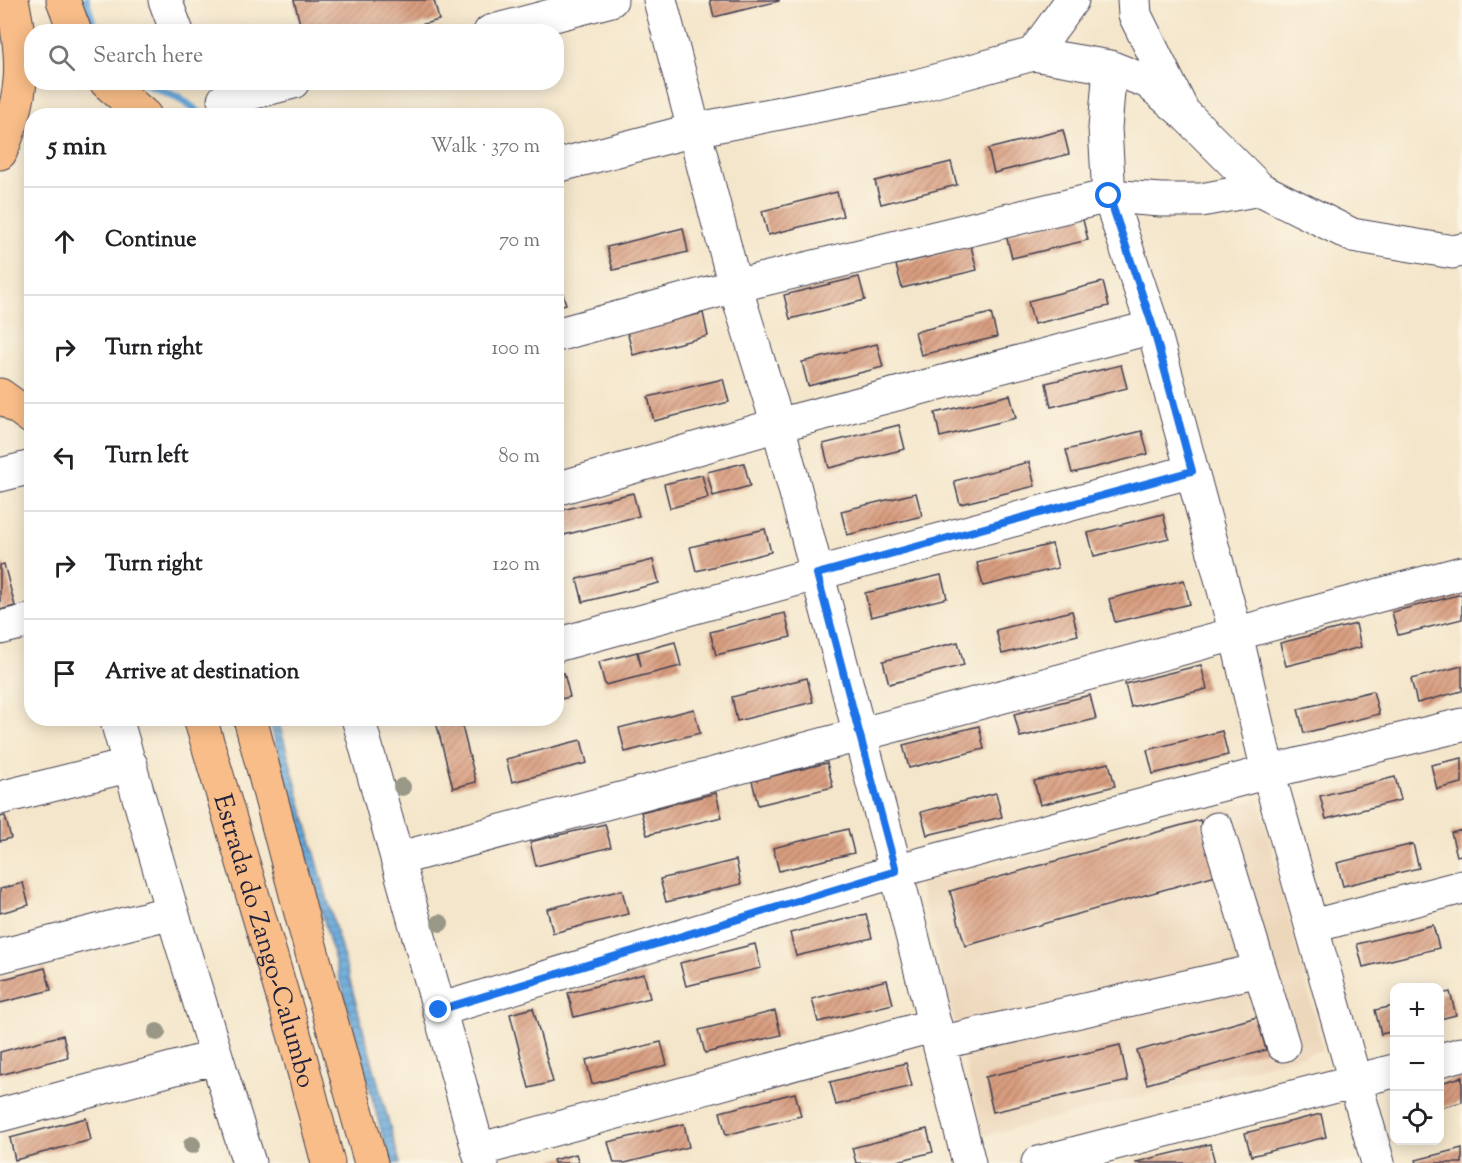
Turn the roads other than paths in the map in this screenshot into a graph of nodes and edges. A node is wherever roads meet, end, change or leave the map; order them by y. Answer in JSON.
{"nodes":[{"id":1,"x":12,"y":0,"type":"edge"},
{"id":2,"x":63,"y":0,"type":"edge"},
{"id":3,"x":165,"y":0,"type":"edge"},
{"id":4,"x":611,"y":0,"type":"edge"},
{"id":5,"x":660,"y":0,"type":"edge"},
{"id":6,"x":1072,"y":0,"type":"edge"},
{"id":7,"x":1134,"y":0,"type":"edge"},
{"id":8,"x":72,"y":24,"type":"edge"},
{"id":9,"x":174,"y":24,"type":"edge"},
{"id":10,"x":520,"y":24,"type":"edge"},
{"id":11,"x":1033,"y":54,"type":"junction"},
{"id":12,"x":1110,"y":67,"type":"junction"},
{"id":13,"x":115,"y":90,"type":"edge"},
{"id":14,"x":260,"y":90,"type":"edge"},
{"id":15,"x":223,"y":99,"type":"edge"},
{"id":16,"x":136,"y":108,"type":"edge"},
{"id":17,"x":1183,"y":112,"type":"junction"},
{"id":18,"x":694,"y":130,"type":"junction"},
{"id":19,"x":24,"y":148,"type":"edge"},
{"id":20,"x":0,"y":153,"type":"edge"},
{"id":21,"x":0,"y":164,"type":"edge"},
{"id":22,"x":564,"y":164,"type":"edge"},
{"id":23,"x":1260,"y":189,"type":"junction"},
{"id":24,"x":1109,"y":196,"type":"junction"},
{"id":25,"x":1462,"y":250,"type":"edge"},
{"id":26,"x":735,"y":286,"type":"junction"},
{"id":27,"x":1153,"y":327,"type":"junction"},
{"id":28,"x":564,"y":333,"type":"edge"},
{"id":29,"x":1,"y":396,"type":"edge"},
{"id":30,"x":24,"y":412,"type":"edge"},
{"id":31,"x":778,"y":425,"type":"junction"},
{"id":32,"x":24,"y":469,"type":"edge"},
{"id":33,"x":1192,"y":471,"type":"junction"},
{"id":34,"x":0,"y":475,"type":"edge"},
{"id":35,"x":564,"y":487,"type":"edge"},
{"id":36,"x":1462,"y":573,"type":"edge"},
{"id":37,"x":817,"y":574,"type":"junction"},
{"id":38,"x":24,"y":622,"type":"edge"},
{"id":39,"x":0,"y":628,"type":"edge"},
{"id":40,"x":1236,"y":634,"type":"junction"},
{"id":41,"x":564,"y":643,"type":"edge"},
{"id":42,"x":1462,"y":725,"type":"edge"},
{"id":43,"x":119,"y":726,"type":"edge"},
{"id":44,"x":202,"y":726,"type":"edge"},
{"id":45,"x":252,"y":726,"type":"edge"},
{"id":46,"x":360,"y":726,"type":"edge"},
{"id":47,"x":859,"y":735,"type":"junction"},
{"id":48,"x":131,"y":765,"type":"junction"},
{"id":49,"x":1268,"y":772,"type":"junction"},
{"id":50,"x":0,"y":798,"type":"edge"},
{"id":51,"x":1217,"y":829,"type":"dead end"},
{"id":52,"x":397,"y":859,"type":"junction"},
{"id":53,"x":896,"y":871,"type":"junction"},
{"id":54,"x":1462,"y":887,"type":"edge"},
{"id":55,"x":172,"y":912,"type":"junction"},
{"id":56,"x":1313,"y":926,"type":"junction"},
{"id":57,"x":0,"y":956,"type":"edge"},
{"id":58,"x":1260,"y":970,"type":"junction"},
{"id":59,"x":439,"y":1010,"type":"junction"},
{"id":60,"x":937,"y":1034,"type":"junction"},
{"id":61,"x":1283,"y":1045,"type":"dead end"},
{"id":62,"x":1462,"y":1054,"type":"edge"},
{"id":63,"x":216,"y":1057,"type":"junction"},
{"id":64,"x":1444,"y":1058,"type":"edge"},
{"id":65,"x":1390,"y":1072,"type":"edge"},
{"id":66,"x":1356,"y":1081,"type":"junction"},
{"id":67,"x":0,"y":1115,"type":"edge"},
{"id":68,"x":480,"y":1156,"type":"edge"},
{"id":69,"x":249,"y":1163,"type":"edge"},
{"id":70,"x":328,"y":1163,"type":"edge"},
{"id":71,"x":371,"y":1163,"type":"edge"},
{"id":72,"x":969,"y":1163,"type":"edge"},
{"id":73,"x":1038,"y":1163,"type":"edge"},
{"id":74,"x":1378,"y":1163,"type":"edge"}],
"edges":[{"from":1,"to":20,"type":"main road"},
{"from":2,"to":8,"type":"main road"},
{"from":3,"to":9,"type":"street"},
{"from":4,"to":10,"type":"street"},
{"from":5,"to":18,"type":"street"},
{"from":6,"to":11,"type":"street"},
{"from":7,"to":17,"type":"street"},
{"from":11,"to":12,"type":"street"},
{"from":11,"to":18,"type":"street"},
{"from":12,"to":17,"type":"street"},
{"from":12,"to":24,"type":"street"},
{"from":13,"to":16,"type":"main road"},
{"from":14,"to":15,"type":"street"},
{"from":17,"to":23,"type":"street"},
{"from":18,"to":22,"type":"street"},
{"from":18,"to":26,"type":"street"},
{"from":19,"to":21,"type":"main road"},
{"from":23,"to":24,"type":"street"},
{"from":23,"to":25,"type":"street"},
{"from":24,"to":26,"type":"street"},
{"from":24,"to":27,"type":"street"},
{"from":26,"to":28,"type":"street"},
{"from":26,"to":31,"type":"street"},
{"from":27,"to":31,"type":"street"},
{"from":27,"to":33,"type":"street"},
{"from":29,"to":30,"type":"main road"},
{"from":31,"to":35,"type":"street"},
{"from":31,"to":37,"type":"street"},
{"from":32,"to":34,"type":"street"},
{"from":33,"to":37,"type":"street"},
{"from":33,"to":40,"type":"street"},
{"from":36,"to":40,"type":"street"},
{"from":37,"to":41,"type":"street"},
{"from":37,"to":47,"type":"street"},
{"from":38,"to":39,"type":"street"},
{"from":40,"to":47,"type":"street"},
{"from":40,"to":49,"type":"street"},
{"from":42,"to":49,"type":"street"},
{"from":43,"to":48,"type":"street"},
{"from":44,"to":70,"type":"main road","name":"Estrada do Zango-Calumbo"},
{"from":45,"to":71,"type":"main road","name":"Estrada do Zango-Calumbo"},
{"from":46,"to":52,"type":"street"},
{"from":47,"to":52,"type":"street"},
{"from":47,"to":53,"type":"street"},
{"from":48,"to":50,"type":"street"},
{"from":48,"to":55,"type":"street"},
{"from":49,"to":53,"type":"street"},
{"from":49,"to":56,"type":"street"},
{"from":51,"to":58,"type":"street"},
{"from":52,"to":59,"type":"street"},
{"from":53,"to":59,"type":"street"},
{"from":53,"to":60,"type":"street"},
{"from":54,"to":56,"type":"street"},
{"from":55,"to":57,"type":"street"},
{"from":55,"to":63,"type":"street"},
{"from":56,"to":66,"type":"street"},
{"from":58,"to":60,"type":"street"},
{"from":58,"to":61,"type":"street"},
{"from":59,"to":68,"type":"street"},
{"from":60,"to":68,"type":"street"},
{"from":60,"to":72,"type":"street"},
{"from":62,"to":64,"type":"street"},
{"from":63,"to":67,"type":"street"},
{"from":63,"to":69,"type":"street"},
{"from":65,"to":66,"type":"street"},
{"from":66,"to":73,"type":"street"},
{"from":66,"to":74,"type":"street"}]}
